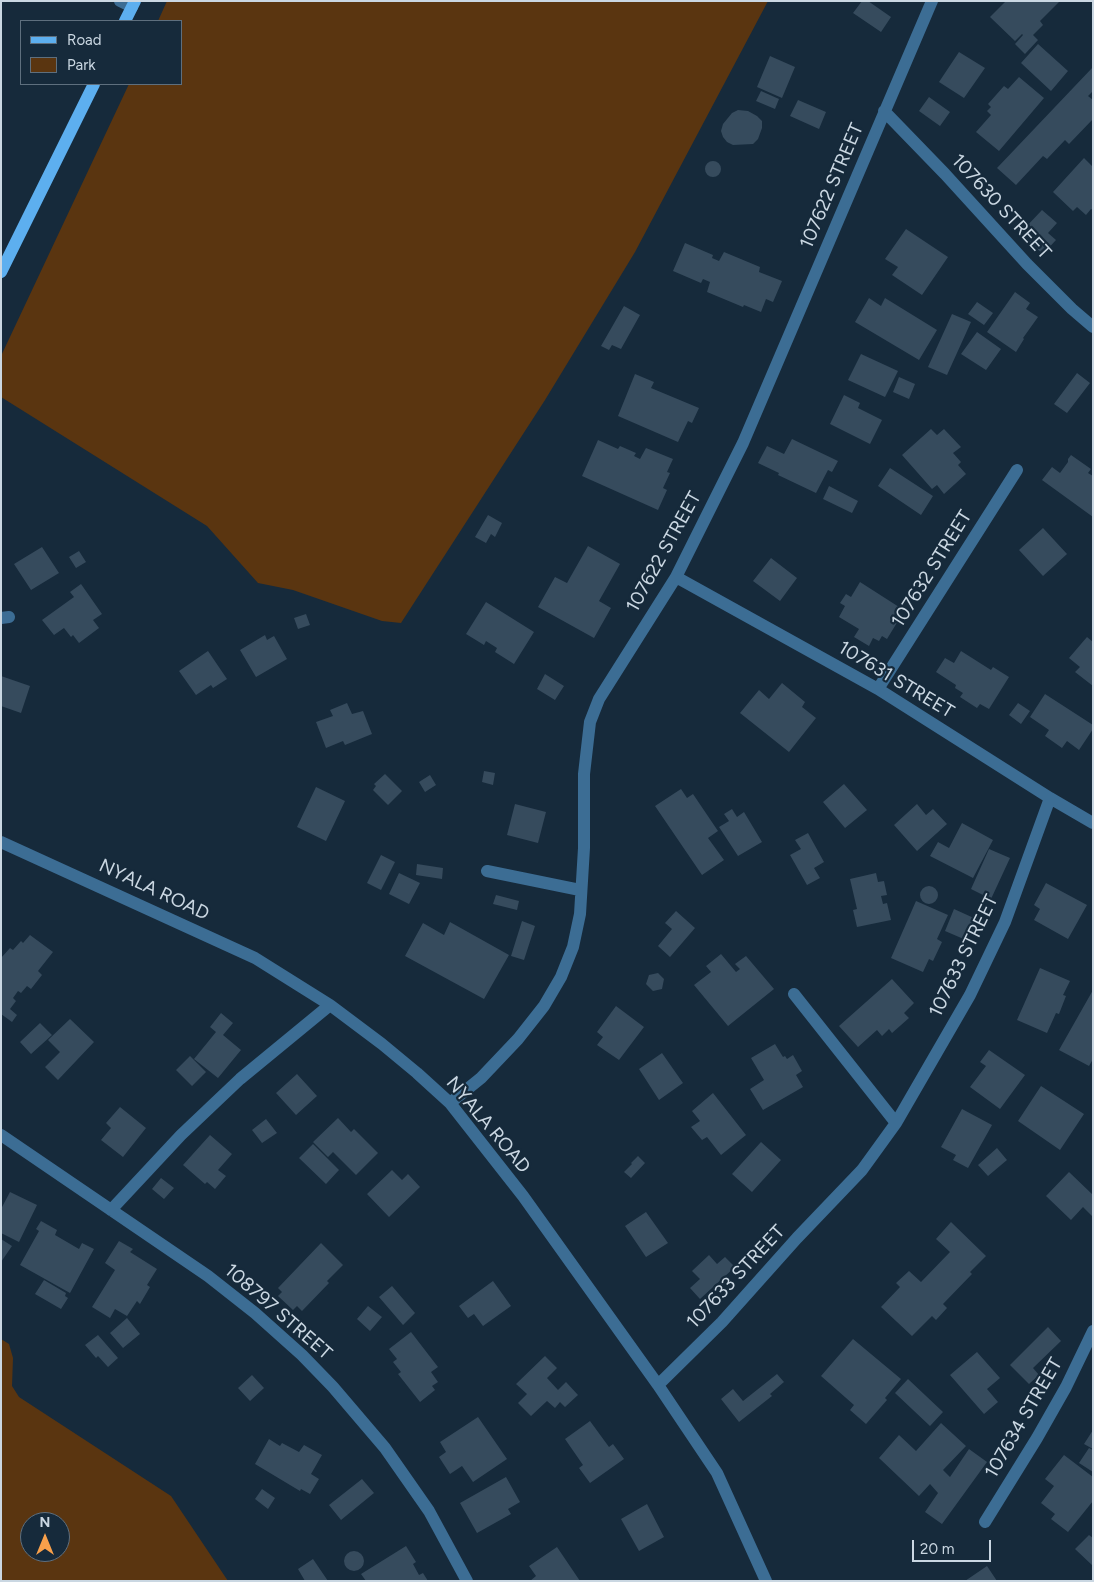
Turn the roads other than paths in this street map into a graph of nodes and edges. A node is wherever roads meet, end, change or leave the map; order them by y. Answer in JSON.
{"nodes":[{"id":1,"x":932,"y":1,"type":"edge"},
{"id":2,"x":129,"y":3,"type":"edge"},
{"id":3,"x":125,"y":20,"type":"edge"},
{"id":4,"x":94,"y":85,"type":"edge"},
{"id":5,"x":884,"y":111,"type":"junction"},
{"id":6,"x":1,"y":272,"type":"edge"},
{"id":7,"x":1093,"y":327,"type":"edge"},
{"id":8,"x":1017,"y":470,"type":"dead end"},
{"id":9,"x":676,"y":576,"type":"junction"},
{"id":10,"x":878,"y":689,"type":"junction"},
{"id":11,"x":1050,"y":798,"type":"junction"},
{"id":12,"x":1093,"y":823,"type":"edge"},
{"id":13,"x":1,"y":842,"type":"edge"},
{"id":14,"x":487,"y":871,"type":"dead end"},
{"id":15,"x":580,"y":890,"type":"junction"},
{"id":16,"x":794,"y":994,"type":"dead end"},
{"id":17,"x":330,"y":1005,"type":"junction"},
{"id":18,"x":450,"y":1104,"type":"junction"},
{"id":19,"x":896,"y":1123,"type":"junction"},
{"id":20,"x":1,"y":1135,"type":"edge"},
{"id":21,"x":110,"y":1210,"type":"junction"},
{"id":22,"x":1093,"y":1331,"type":"edge"},
{"id":23,"x":658,"y":1385,"type":"junction"},
{"id":24,"x":985,"y":1522,"type":"dead end"},
{"id":25,"x":763,"y":1579,"type":"edge"},
{"id":26,"x":467,"y":1581,"type":"edge"}],
"edges":[{"from":1,"to":5,"type":"street","name":"107622 STREET"},
{"from":2,"to":3,"type":"main road"},
{"from":4,"to":6,"type":"main road"},
{"from":5,"to":7,"type":"street","name":"107630 STREET"},
{"from":5,"to":9,"type":"street","name":"107622 STREET"},
{"from":8,"to":10,"type":"street","name":"107632 STREET"},
{"from":9,"to":10,"type":"street","name":"107631 STREET"},
{"from":9,"to":15,"type":"street","name":"107622 STREET"},
{"from":10,"to":11,"type":"street","name":"107631 STREET"},
{"from":11,"to":12,"type":"street","name":"107631 STREET"},
{"from":11,"to":19,"type":"street","name":"107633 STREET"},
{"from":13,"to":17,"type":"street","name":"NYALA ROAD"},
{"from":14,"to":15,"type":"street"},
{"from":15,"to":18,"type":"street","name":"107622 STREET"},
{"from":16,"to":19,"type":"street"},
{"from":17,"to":18,"type":"street","name":"NYALA ROAD"},
{"from":17,"to":21,"type":"street"},
{"from":18,"to":23,"type":"street","name":"NYALA ROAD"},
{"from":19,"to":23,"type":"street","name":"107633 STREET"},
{"from":20,"to":21,"type":"street","name":"108797 STREET"},
{"from":21,"to":26,"type":"street","name":"108797 STREET"},
{"from":22,"to":24,"type":"street","name":"107634 STREET"},
{"from":23,"to":25,"type":"street","name":"NYALA ROAD"}]}
